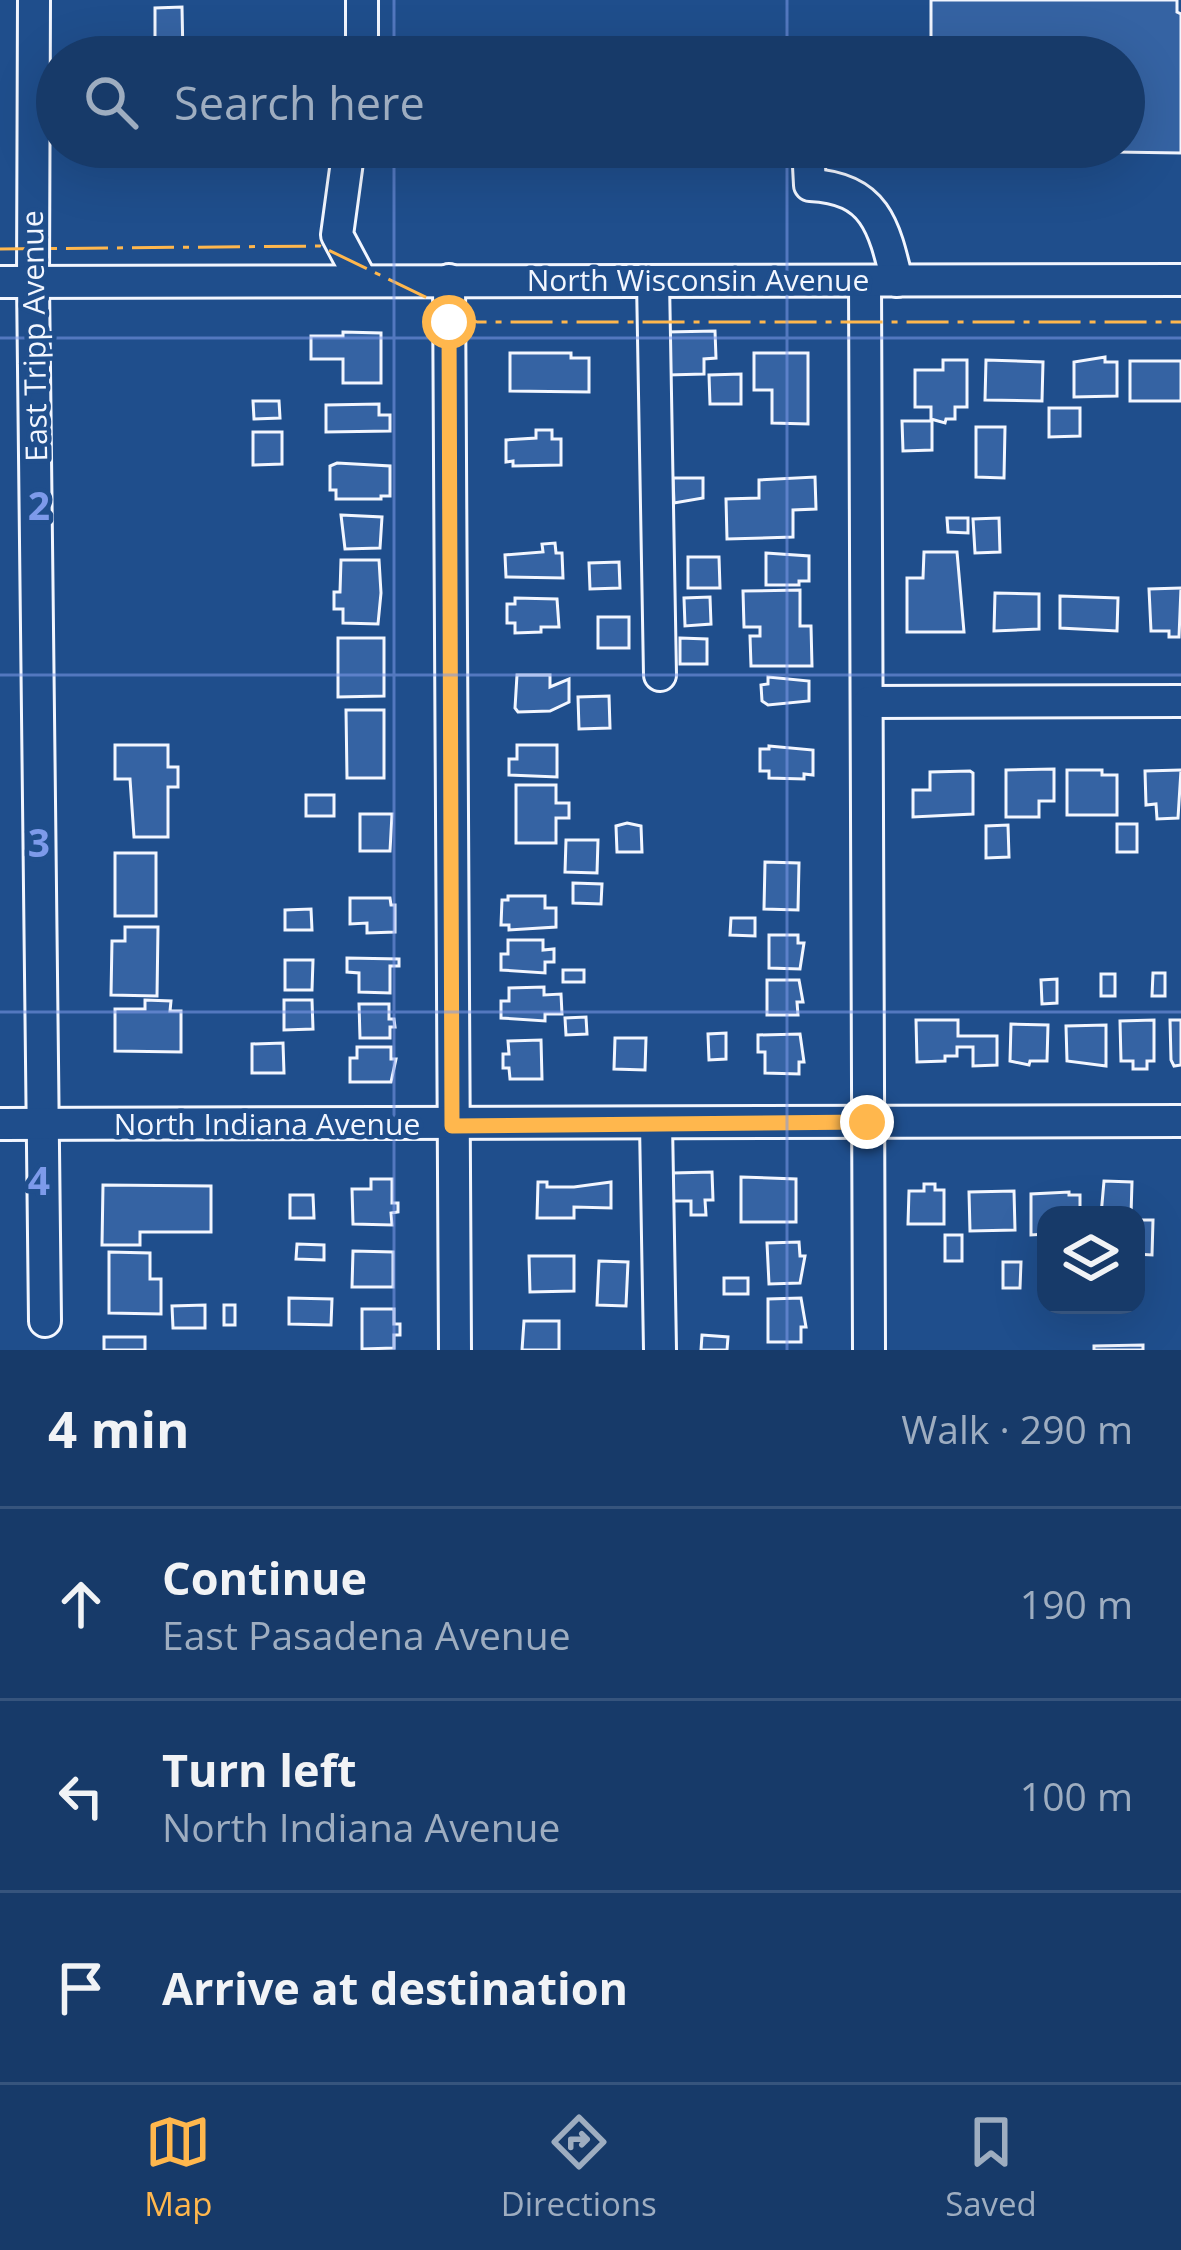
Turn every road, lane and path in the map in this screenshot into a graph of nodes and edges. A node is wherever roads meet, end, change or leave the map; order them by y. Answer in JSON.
{"nodes":[{"id":1,"x":34,"y":0,"type":"edge"},
{"id":2,"x":362,"y":0,"type":"edge"},
{"id":3,"x":362,"y":36,"type":"edge"},
{"id":4,"x":347,"y":168,"type":"edge"},
{"id":5,"x":809,"y":168,"type":"edge"},
{"id":6,"x":361,"y":280,"type":"junction"},
{"id":7,"x":449,"y":280,"type":"junction"},
{"id":8,"x":653,"y":280,"type":"junction"},
{"id":9,"x":1181,"y":280,"type":"edge"},
{"id":10,"x":865,"y":281,"type":"junction"},
{"id":11,"x":896,"y":281,"type":"junction"},
{"id":12,"x":0,"y":282,"type":"edge"},
{"id":13,"x":33,"y":282,"type":"junction"},
{"id":14,"x":660,"y":675,"type":"dead end"},
{"id":15,"x":1181,"y":701,"type":"edge"},
{"id":16,"x":869,"y":702,"type":"junction"},
{"id":17,"x":1181,"y":1121,"type":"edge"},
{"id":18,"x":867,"y":1122,"type":"junction"},
{"id":19,"x":0,"y":1124,"type":"edge"},
{"id":20,"x":45,"y":1124,"type":"junction"},
{"id":21,"x":656,"y":1124,"type":"junction"},
{"id":22,"x":452,"y":1126,"type":"junction"},
{"id":23,"x":45,"y":1321,"type":"dead end"},
{"id":24,"x":455,"y":1350,"type":"edge"},
{"id":25,"x":659,"y":1350,"type":"edge"},
{"id":26,"x":869,"y":1350,"type":"edge"}],
"edges":[{"from":1,"to":13,"type":"street","name":"East Tripp Avenue"},
{"from":2,"to":3,"type":"street"},
{"from":4,"to":6,"type":"street"},
{"from":5,"to":11,"type":"street"},
{"from":6,"to":7,"type":"street","name":"North Wisconsin Avenue"},
{"from":6,"to":13,"type":"street","name":"North Wisconsin Avenue"},
{"from":7,"to":8,"type":"street","name":"North Wisconsin Avenue"},
{"from":7,"to":22,"type":"street"},
{"from":8,"to":10,"type":"street","name":"North Wisconsin Avenue"},
{"from":8,"to":14,"type":"street"},
{"from":9,"to":11,"type":"street","name":"North Wisconsin Avenue"},
{"from":10,"to":11,"type":"street","name":"North Wisconsin Avenue"},
{"from":10,"to":16,"type":"street"},
{"from":12,"to":13,"type":"street","name":"North Wisconsin Avenue"},
{"from":13,"to":20,"type":"street","name":"East Tripp Avenue"},
{"from":15,"to":16,"type":"street"},
{"from":16,"to":18,"type":"street"},
{"from":17,"to":18,"type":"street","name":"North Indiana Avenue"},
{"from":18,"to":21,"type":"street","name":"North Indiana Avenue"},
{"from":18,"to":26,"type":"street"},
{"from":19,"to":20,"type":"street","name":"North Indiana Avenue"},
{"from":20,"to":22,"type":"street","name":"North Indiana Avenue"},
{"from":20,"to":23,"type":"street","name":"East Tripp Avenue"},
{"from":21,"to":22,"type":"street","name":"North Indiana Avenue"},
{"from":21,"to":25,"type":"street"},
{"from":22,"to":24,"type":"street"}]}
